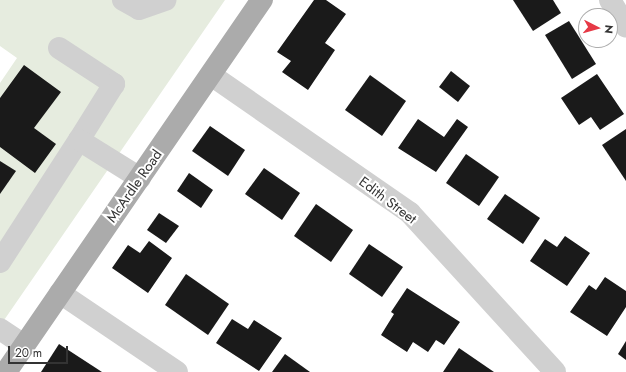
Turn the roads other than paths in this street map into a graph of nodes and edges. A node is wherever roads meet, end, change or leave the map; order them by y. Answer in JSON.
{"nodes":[{"id":1,"x":123,"y":0,"type":"edge"},
{"id":2,"x":165,"y":0,"type":"edge"},
{"id":3,"x":262,"y":0,"type":"edge"},
{"id":4,"x":610,"y":0,"type":"edge"},
{"id":5,"x":626,"y":27,"type":"edge"},
{"id":6,"x":59,"y":48,"type":"dead end"},
{"id":7,"x":210,"y":75,"type":"junction"},
{"id":8,"x":79,"y":140,"type":"junction"},
{"id":9,"x":140,"y":178,"type":"junction"},
{"id":10,"x":0,"y":262,"type":"edge"},
{"id":11,"x":60,"y":293,"type":"junction"},
{"id":12,"x":0,"y":329,"type":"edge"},
{"id":13,"x":24,"y":345,"type":"junction"},
{"id":14,"x":6,"y":372,"type":"edge"},
{"id":15,"x":177,"y":372,"type":"edge"},
{"id":16,"x":555,"y":372,"type":"edge"}],
"edges":[{"from":1,"to":2,"type":"street"},
{"from":3,"to":7,"type":"main road","name":"McArdle Road"},
{"from":4,"to":5,"type":"street"},
{"from":6,"to":8,"type":"street"},
{"from":7,"to":9,"type":"main road","name":"McArdle Road"},
{"from":7,"to":16,"type":"street","name":"Edith Street"},
{"from":8,"to":9,"type":"street"},
{"from":8,"to":10,"type":"street"},
{"from":9,"to":11,"type":"main road","name":"McArdle Road"},
{"from":11,"to":13,"type":"main road","name":"McArdle Road"},
{"from":11,"to":15,"type":"street"},
{"from":12,"to":13,"type":"street"},
{"from":13,"to":14,"type":"main road","name":"McArdle Road"}]}
